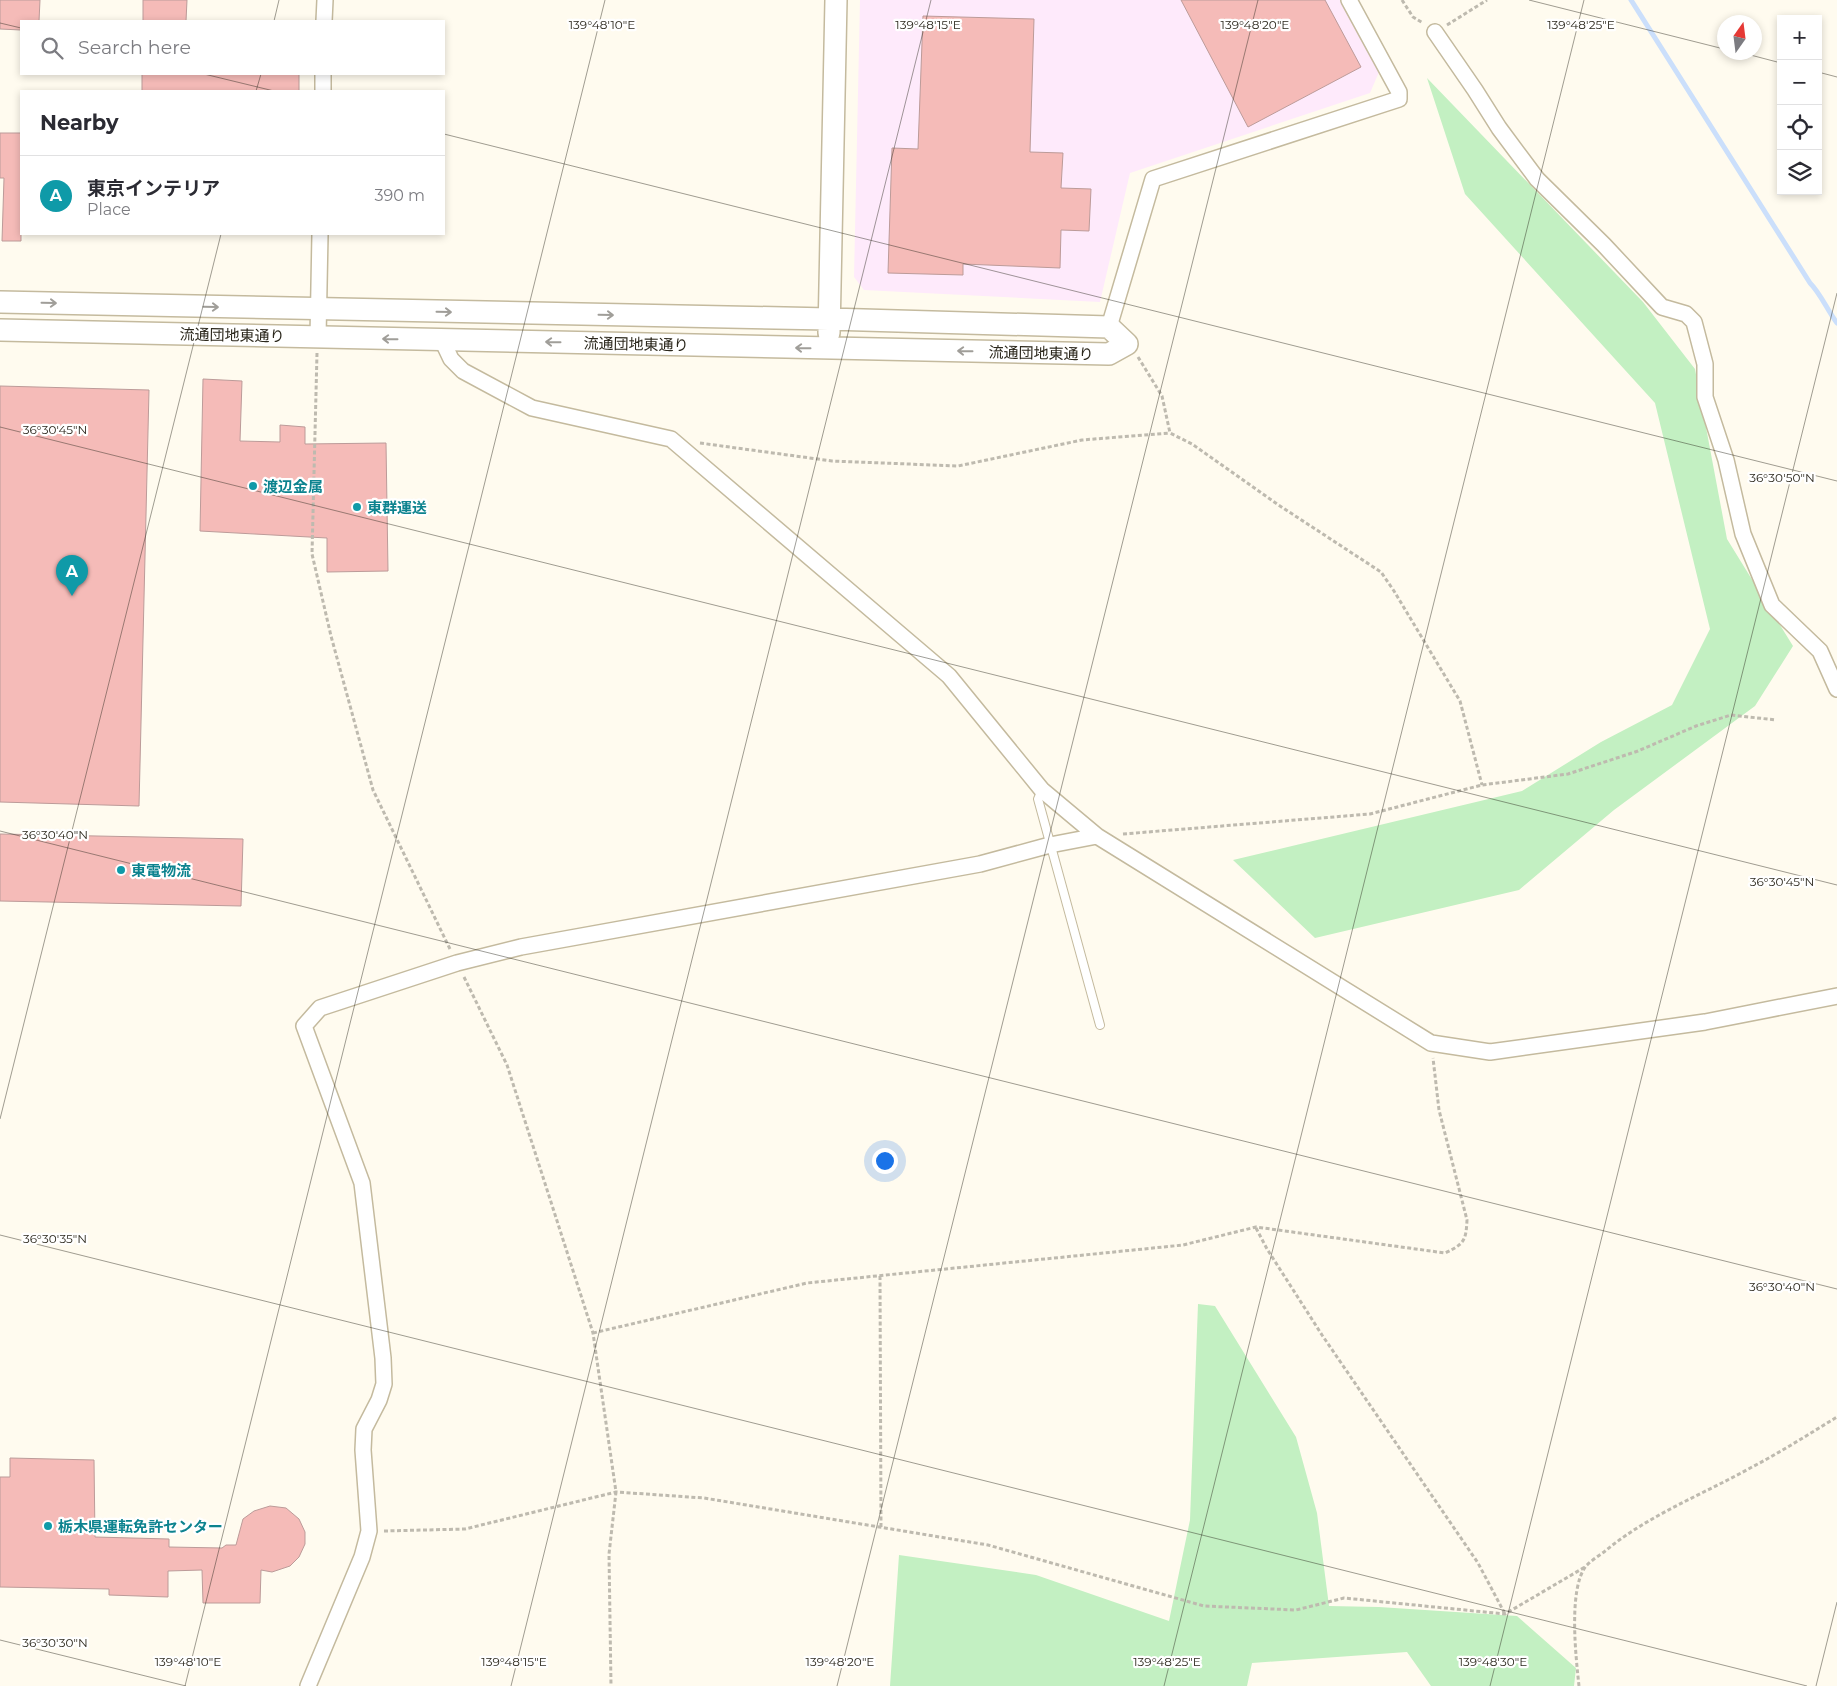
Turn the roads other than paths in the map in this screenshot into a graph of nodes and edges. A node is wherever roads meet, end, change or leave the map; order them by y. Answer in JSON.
{"nodes":[{"id":1,"x":325,"y":0,"type":"edge"},
{"id":2,"x":836,"y":0,"type":"edge"},
{"id":3,"x":1349,"y":0,"type":"edge"},
{"id":4,"x":324,"y":20,"type":"edge"},
{"id":5,"x":1435,"y":32,"type":"road end"},
{"id":6,"x":324,"y":75,"type":"edge"},
{"id":7,"x":323,"y":90,"type":"edge"},
{"id":8,"x":320,"y":235,"type":"edge"},
{"id":9,"x":0,"y":302,"type":"edge"},
{"id":10,"x":319,"y":309,"type":"junction"},
{"id":11,"x":829,"y":319,"type":"junction"},
{"id":12,"x":1109,"y":327,"type":"junction"},
{"id":13,"x":0,"y":330,"type":"edge"},
{"id":14,"x":318,"y":337,"type":"junction"},
{"id":15,"x":442,"y":340,"type":"junction"},
{"id":16,"x":829,"y":348,"type":"junction"},
{"id":17,"x":1837,"y":688,"type":"edge"},
{"id":18,"x":1042,"y":790,"type":"junction"},
{"id":19,"x":1097,"y":836,"type":"junction"},
{"id":20,"x":1050,"y":845,"type":"junction"},
{"id":21,"x":1837,"y":996,"type":"edge"},
{"id":22,"x":1100,"y":1024,"type":"dead end"},
{"id":23,"x":308,"y":1686,"type":"edge"}],
"edges":[{"from":1,"to":4,"type":"street"},
{"from":2,"to":11,"type":"street"},
{"from":3,"to":12,"type":"street"},
{"from":5,"to":17,"type":"street"},
{"from":6,"to":7,"type":"street"},
{"from":8,"to":10,"type":"street"},
{"from":9,"to":10,"type":"street","name":"流通団地東通り","one_way":true},
{"from":10,"to":11,"type":"street","name":"流通団地東通り","one_way":true},
{"from":10,"to":14,"type":"street"},
{"from":11,"to":12,"type":"street","name":"流通団地東通り"},
{"from":11,"to":16,"type":"street"},
{"from":12,"to":16,"type":"street","name":"流通団地東通り","one_way":true},
{"from":13,"to":14,"type":"street","name":"流通団地東通り"},
{"from":15,"to":14,"type":"street","name":"流通団地東通り","one_way":true},
{"from":16,"to":15,"type":"street","name":"流通団地東通り","one_way":true},
{"from":15,"to":18,"type":"street"},
{"from":18,"to":19,"type":"street"},
{"from":18,"to":20,"type":"lane"},
{"from":19,"to":20,"type":"street"},
{"from":19,"to":21,"type":"street"},
{"from":20,"to":22,"type":"lane"},
{"from":20,"to":23,"type":"street"}]}
